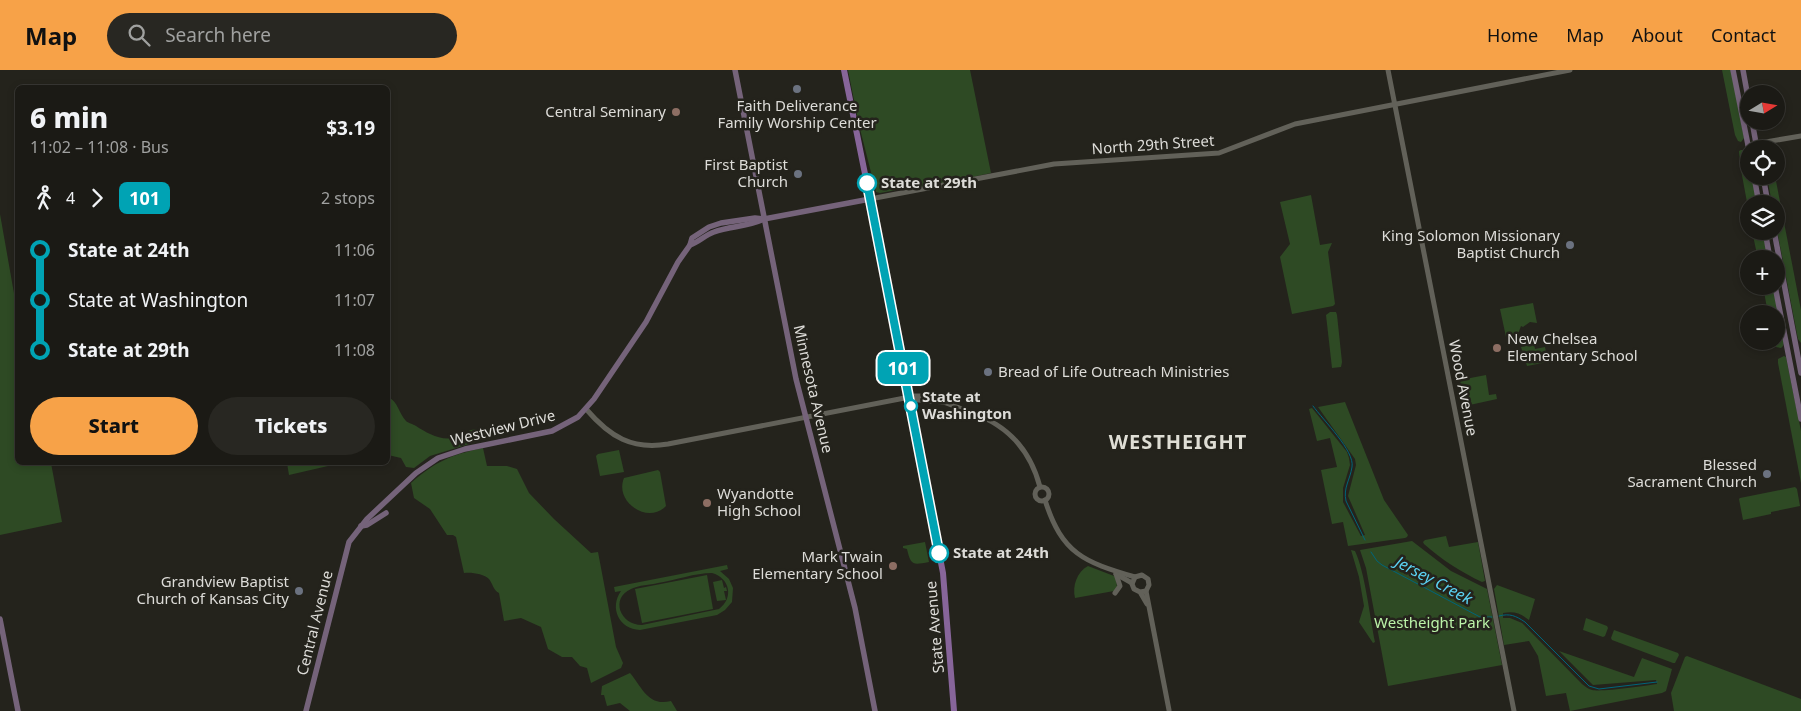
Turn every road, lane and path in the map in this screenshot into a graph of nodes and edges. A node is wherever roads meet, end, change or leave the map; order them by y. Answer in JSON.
{"nodes":[{"id":1,"x":735,"y":70,"type":"edge"},
{"id":2,"x":844,"y":70,"type":"edge"},
{"id":3,"x":1388,"y":70,"type":"edge"},
{"id":4,"x":1570,"y":70,"type":"edge"},
{"id":5,"x":1733,"y":70,"type":"edge"},
{"id":6,"x":1743,"y":70,"type":"edge"},
{"id":7,"x":1746,"y":85,"type":"edge"},
{"id":8,"x":1394,"y":104,"type":"junction"},
{"id":9,"x":1801,"y":136,"type":"edge"},
{"id":10,"x":1746,"y":140,"type":"edge"},
{"id":11,"x":1783,"y":140,"type":"edge"},
{"id":12,"x":870,"y":199,"type":"junction"},
{"id":13,"x":764,"y":219,"type":"junction"},
{"id":14,"x":1776,"y":240,"type":"edge"},
{"id":15,"x":1778,"y":295,"type":"edge"},
{"id":16,"x":1801,"y":372,"type":"edge"},
{"id":17,"x":909,"y":398,"type":"junction"},
{"id":18,"x":586,"y":409,"type":"junction"},
{"id":19,"x":805,"y":416,"type":"junction"},
{"id":20,"x":1801,"y":419,"type":"edge"},
{"id":21,"x":1040,"y":487,"type":"junction"},
{"id":22,"x":1044,"y":500,"type":"junction"},
{"id":23,"x":386,"y":514,"type":"dead end"},
{"id":24,"x":361,"y":526,"type":"junction"},
{"id":25,"x":349,"y":542,"type":"joint"},
{"id":26,"x":1113,"y":572,"type":"junction"},
{"id":27,"x":1133,"y":580,"type":"junction"},
{"id":28,"x":1146,"y":591,"type":"junction"},
{"id":29,"x":1140,"y":592,"type":"junction"},
{"id":30,"x":1115,"y":593,"type":"dead end"},
{"id":31,"x":1150,"y":609,"type":"junction"},
{"id":32,"x":0,"y":619,"type":"edge"},
{"id":33,"x":1168,"y":710,"type":"edge"},
{"id":34,"x":18,"y":711,"type":"edge"},
{"id":35,"x":306,"y":711,"type":"edge"},
{"id":36,"x":876,"y":711,"type":"edge"},
{"id":37,"x":954,"y":711,"type":"edge"},
{"id":38,"x":1176,"y":711,"type":"edge"},
{"id":39,"x":1514,"y":711,"type":"edge"}],
"edges":[{"from":1,"to":13,"type":"main road","name":"Minnesota Avenue"},
{"from":2,"to":12,"type":"main road","name":"State Avenue"},
{"from":3,"to":8,"type":"street","name":"Wood Avenue"},
{"from":4,"to":8,"type":"street","name":"North 29th Street"},
{"from":5,"to":10,"type":"main road"},
{"from":6,"to":7,"type":"main road"},
{"from":8,"to":12,"type":"street","name":"North 29th Street"},
{"from":8,"to":39,"type":"street","name":"Wood Avenue"},
{"from":9,"to":11,"type":"street"},
{"from":12,"to":13,"type":"main road","name":"North 29th Street"},
{"from":12,"to":17,"type":"main road","name":"State Avenue"},
{"from":13,"to":18,"type":"main road","name":"Westview Drive"},
{"from":13,"to":19,"type":"main road","name":"Minnesota Avenue"},
{"from":14,"to":16,"type":"main road"},
{"from":15,"to":20,"type":"main road"},
{"from":17,"to":19,"type":"street"},
{"from":17,"to":21,"type":"street"},
{"from":17,"to":37,"type":"main road","name":"State Avenue"},
{"from":18,"to":19,"type":"street"},
{"from":18,"to":24,"type":"main road","name":"Westview Drive"},
{"from":19,"to":36,"type":"main road","name":"Minnesota Avenue"},
{"from":21,"to":22,"type":"street"},
{"from":21,"to":22,"type":"street"},
{"from":22,"to":26,"type":"street"},
{"from":23,"to":24,"type":"main road"},
{"from":24,"to":25,"type":"main road","name":"Westview Drive"},
{"from":25,"to":35,"type":"main road","name":"Central Avenue"},
{"from":26,"to":27,"type":"street"},
{"from":26,"to":30,"type":"street"},
{"from":27,"to":28,"type":"street"},
{"from":27,"to":29,"type":"street"},
{"from":28,"to":29,"type":"street"},
{"from":28,"to":31,"type":"street"},
{"from":29,"to":31,"type":"street"},
{"from":31,"to":33,"type":"street"},
{"from":32,"to":34,"type":"main road"},
{"from":33,"to":38,"type":"street"}]}
